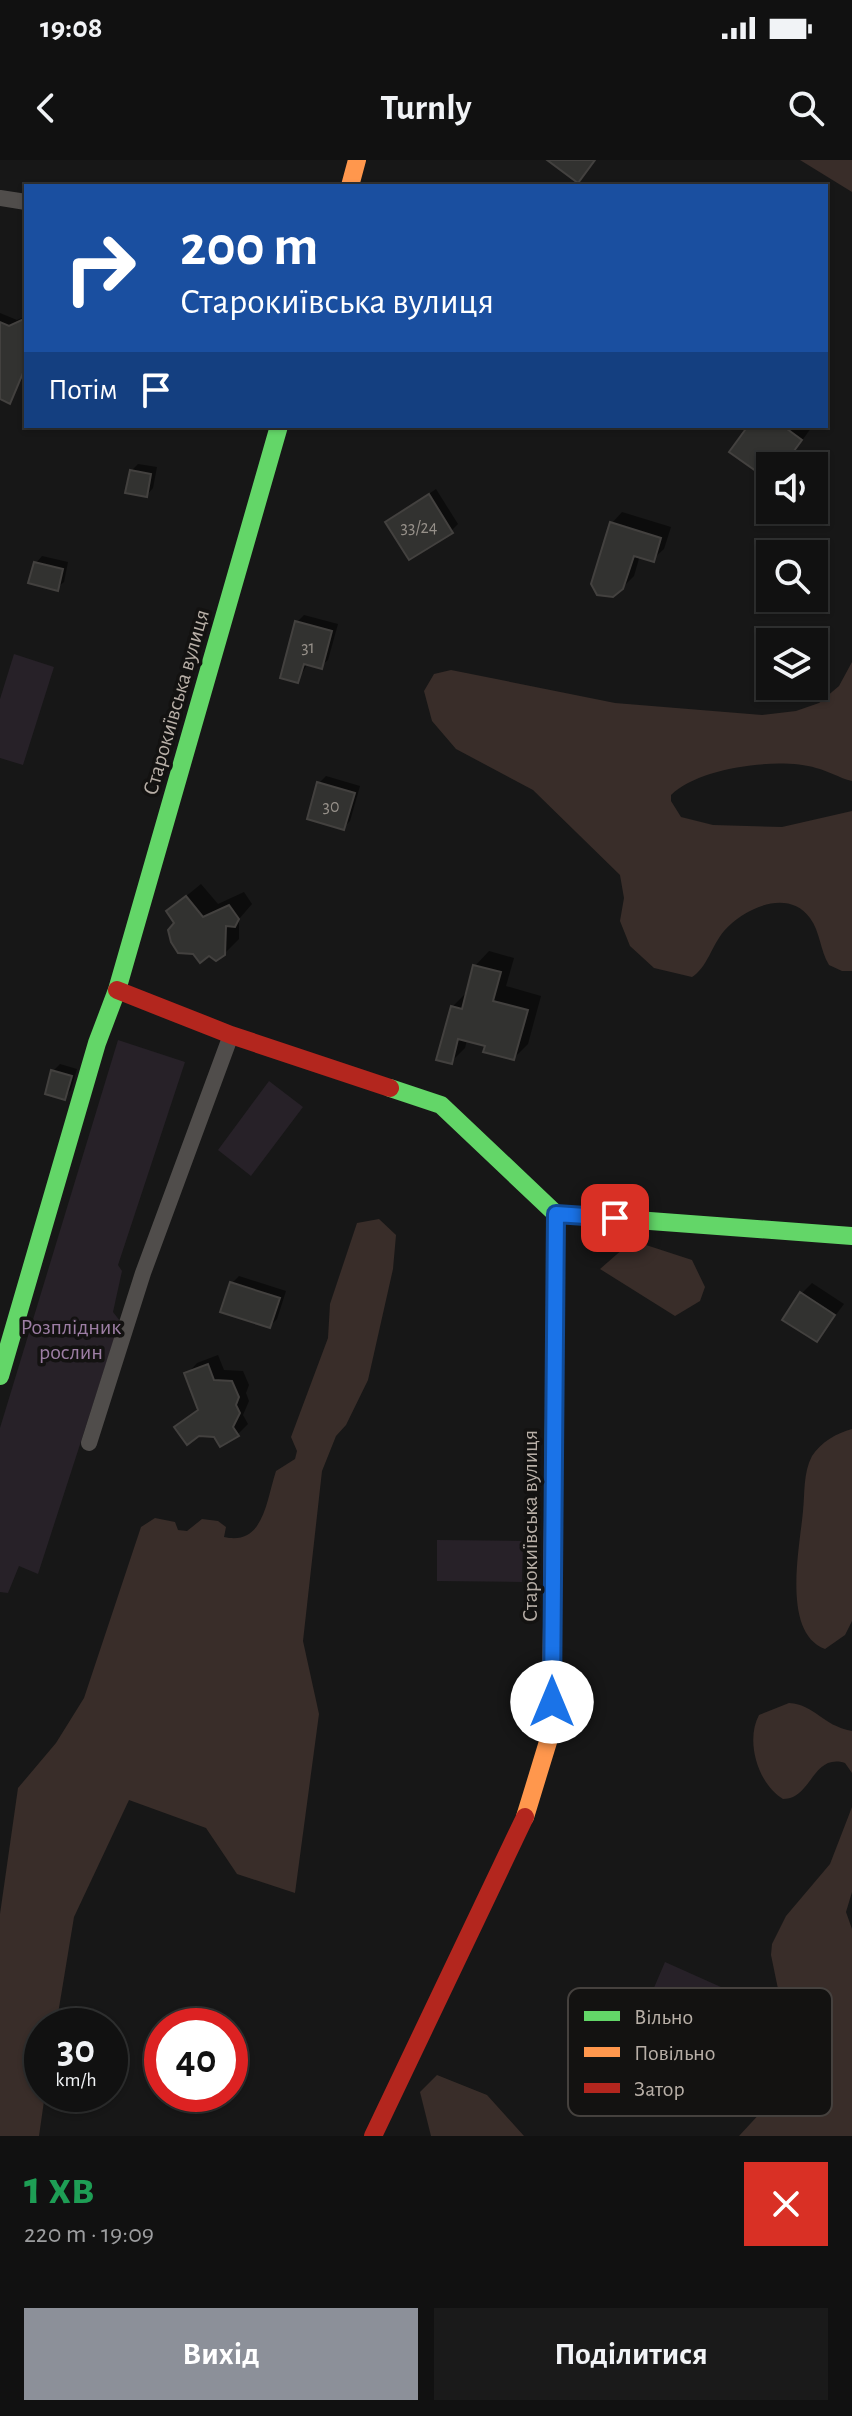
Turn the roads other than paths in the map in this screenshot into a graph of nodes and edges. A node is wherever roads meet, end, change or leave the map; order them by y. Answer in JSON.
{"nodes":[{"id":1,"x":357,"y":160,"type":"edge"},
{"id":2,"x":351,"y":184,"type":"edge"},
{"id":3,"x":0,"y":198,"type":"edge"},
{"id":4,"x":24,"y":202,"type":"edge"},
{"id":5,"x":278,"y":428,"type":"edge"},
{"id":6,"x":117,"y":990,"type":"junction"},
{"id":7,"x":231,"y":1035,"type":"junction"},
{"id":8,"x":556,"y":1214,"type":"junction"},
{"id":9,"x":852,"y":1236,"type":"edge"},
{"id":10,"x":0,"y":1376,"type":"edge"},
{"id":11,"x":89,"y":1443,"type":"dead end"},
{"id":12,"x":373,"y":2136,"type":"edge"}],
"edges":[{"from":1,"to":2,"type":"street"},
{"from":3,"to":4,"type":"street"},
{"from":5,"to":6,"type":"street","name":"Старокиївська вулиця"},
{"from":6,"to":7,"type":"street"},
{"from":6,"to":10,"type":"street","name":"Старокиївська вулиця"},
{"from":7,"to":8,"type":"street"},
{"from":7,"to":11,"type":"street"},
{"from":8,"to":9,"type":"street"},
{"from":8,"to":12,"type":"street","name":"Старокиївська вулиця"}]}
